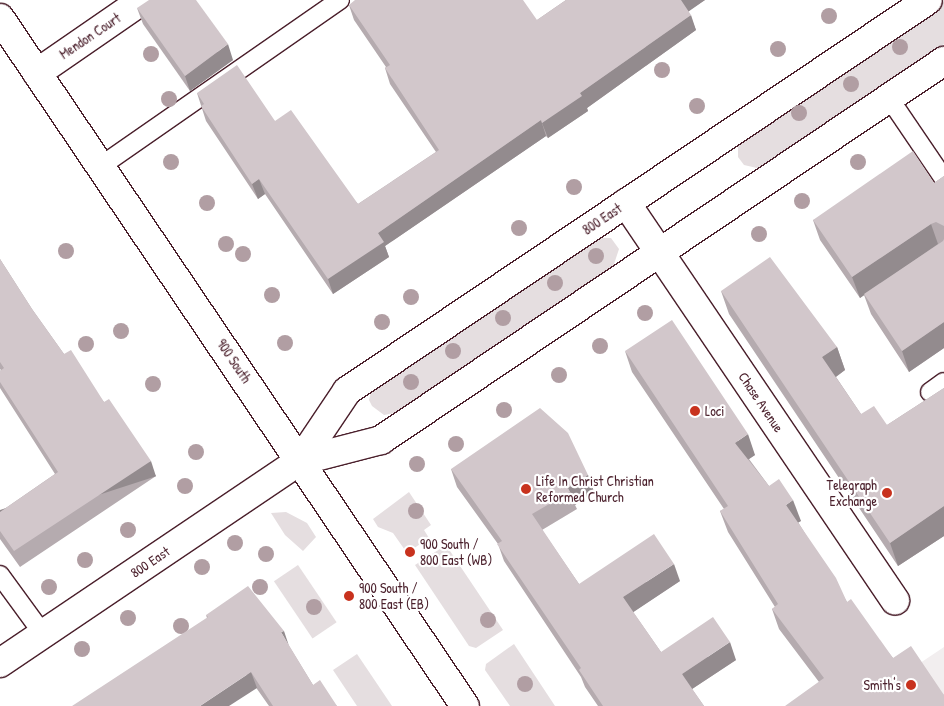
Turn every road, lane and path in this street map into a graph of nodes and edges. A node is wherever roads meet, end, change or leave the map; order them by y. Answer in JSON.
{"nodes":[{"id":1,"x":144,"y":0,"type":"edge"},
{"id":2,"x":340,"y":0,"type":"edge"},
{"id":3,"x":928,"y":0,"type":"edge"},
{"id":4,"x":0,"y":18,"type":"edge"},
{"id":5,"x":944,"y":61,"type":"edge"},
{"id":6,"x":37,"y":73,"type":"junction"},
{"id":7,"x":889,"y":98,"type":"junction"},
{"id":8,"x":102,"y":166,"type":"junction"},
{"id":9,"x":944,"y":179,"type":"edge"},
{"id":10,"x":626,"y":203,"type":"junction"},
{"id":11,"x":659,"y":252,"type":"junction"},
{"id":12,"x":300,"y":461,"type":"junction"},
{"id":13,"x":0,"y":575,"type":"edge"},
{"id":14,"x":895,"y":600,"type":"dead end"},
{"id":15,"x":43,"y":634,"type":"junction"},
{"id":16,"x":0,"y":663,"type":"edge"},
{"id":17,"x":464,"y":706,"type":"edge"}],
"edges":[{"from":1,"to":6,"type":"street","name":"Mendon Court"},
{"from":2,"to":8,"type":"lane"},
{"from":3,"to":10,"type":"street","name":"800 East"},
{"from":4,"to":6,"type":"street","name":"900 South"},
{"from":5,"to":7,"type":"street","name":"800 East"},
{"from":6,"to":8,"type":"street","name":"900 South"},
{"from":7,"to":9,"type":"lane"},
{"from":7,"to":11,"type":"street","name":"800 East"},
{"from":8,"to":12,"type":"street","name":"900 South"},
{"from":10,"to":11,"type":"street","name":"Chase Avenue"},
{"from":10,"to":12,"type":"street","name":"800 East"},
{"from":11,"to":12,"type":"street","name":"800 East"},
{"from":11,"to":14,"type":"street","name":"Chase Avenue"},
{"from":12,"to":15,"type":"street","name":"800 East"},
{"from":12,"to":17,"type":"street","name":"900 South"},
{"from":13,"to":15,"type":"lane"},
{"from":15,"to":16,"type":"street","name":"800 East"}]}
